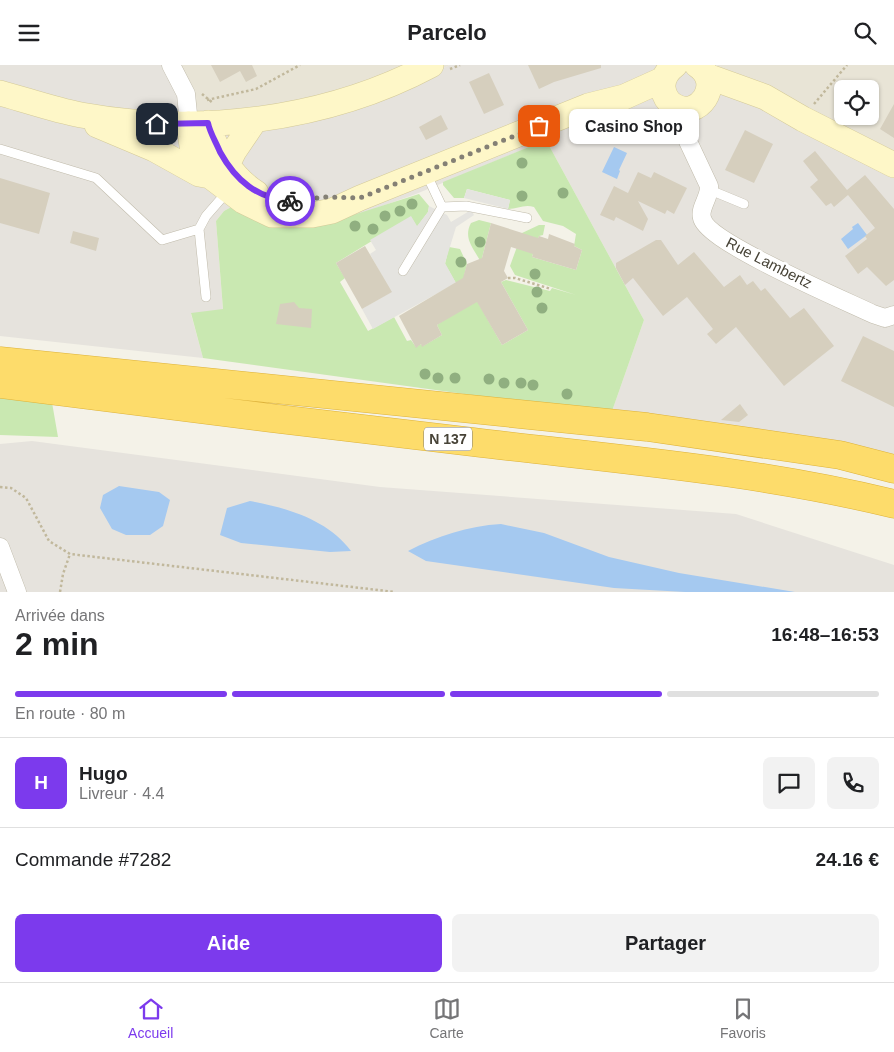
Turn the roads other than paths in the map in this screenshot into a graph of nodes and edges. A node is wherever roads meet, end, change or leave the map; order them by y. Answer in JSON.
{"nodes":[{"id":1,"x":171,"y":65,"type":"edge"},
{"id":2,"x":432,"y":65,"type":"edge"},
{"id":3,"x":686,"y":80,"type":"edge"},
{"id":4,"x":0,"y":93,"type":"edge"},
{"id":5,"x":202,"y":110,"type":"junction"},
{"id":6,"x":80,"y":115,"type":"junction"},
{"id":7,"x":255,"y":120,"type":"junction"},
{"id":8,"x":0,"y":149,"type":"edge"},
{"id":9,"x":894,"y":165,"type":"edge"},
{"id":10,"x":426,"y":171,"type":"junction"},
{"id":11,"x":227,"y":179,"type":"junction"},
{"id":12,"x":710,"y":190,"type":"junction"},
{"id":13,"x":360,"y":198,"type":"junction"},
{"id":14,"x":744,"y":204,"type":"dead end"},
{"id":15,"x":442,"y":207,"type":"junction"},
{"id":16,"x":527,"y":218,"type":"dead end"},
{"id":17,"x":199,"y":229,"type":"junction"},
{"id":18,"x":403,"y":271,"type":"dead end"},
{"id":19,"x":206,"y":297,"type":"dead end"},
{"id":20,"x":894,"y":315,"type":"edge"},
{"id":21,"x":0,"y":361,"type":"edge"},
{"id":22,"x":0,"y":385,"type":"edge"},
{"id":23,"x":50,"y":391,"type":"junction"},
{"id":24,"x":0,"y":395,"type":"edge"},
{"id":25,"x":894,"y":469,"type":"edge"},
{"id":26,"x":894,"y":503,"type":"edge"},
{"id":27,"x":0,"y":547,"type":"edge"},
{"id":28,"x":17,"y":592,"type":"edge"}],
"edges":[{"from":1,"to":5,"type":"street"},
{"from":2,"to":7,"type":"street"},
{"from":3,"to":9,"type":"street"},
{"from":3,"to":10,"type":"street"},
{"from":3,"to":12,"type":"street"},
{"from":4,"to":6,"type":"street"},
{"from":5,"to":6,"type":"street"},
{"from":5,"to":7,"type":"street"},
{"from":5,"to":11,"type":"street"},
{"from":6,"to":11,"type":"street"},
{"from":7,"to":11,"type":"street"},
{"from":8,"to":17,"type":"lane"},
{"from":10,"to":13,"type":"street"},
{"from":10,"to":15,"type":"lane"},
{"from":11,"to":13,"type":"street"},
{"from":11,"to":13,"type":"street"},
{"from":11,"to":17,"type":"lane"},
{"from":12,"to":14,"type":"lane"},
{"from":12,"to":20,"type":"street","name":"Rue Lambertz"},
{"from":15,"to":16,"type":"lane"},
{"from":15,"to":18,"type":"lane"},
{"from":17,"to":19,"type":"lane"},
{"from":21,"to":25,"type":"highway","number":"N 137"},
{"from":22,"to":23,"type":"highway","number":"N 137"},
{"from":23,"to":24,"type":"highway"},
{"from":23,"to":26,"type":"highway","number":"N 137"},
{"from":27,"to":28,"type":"street"}]}
